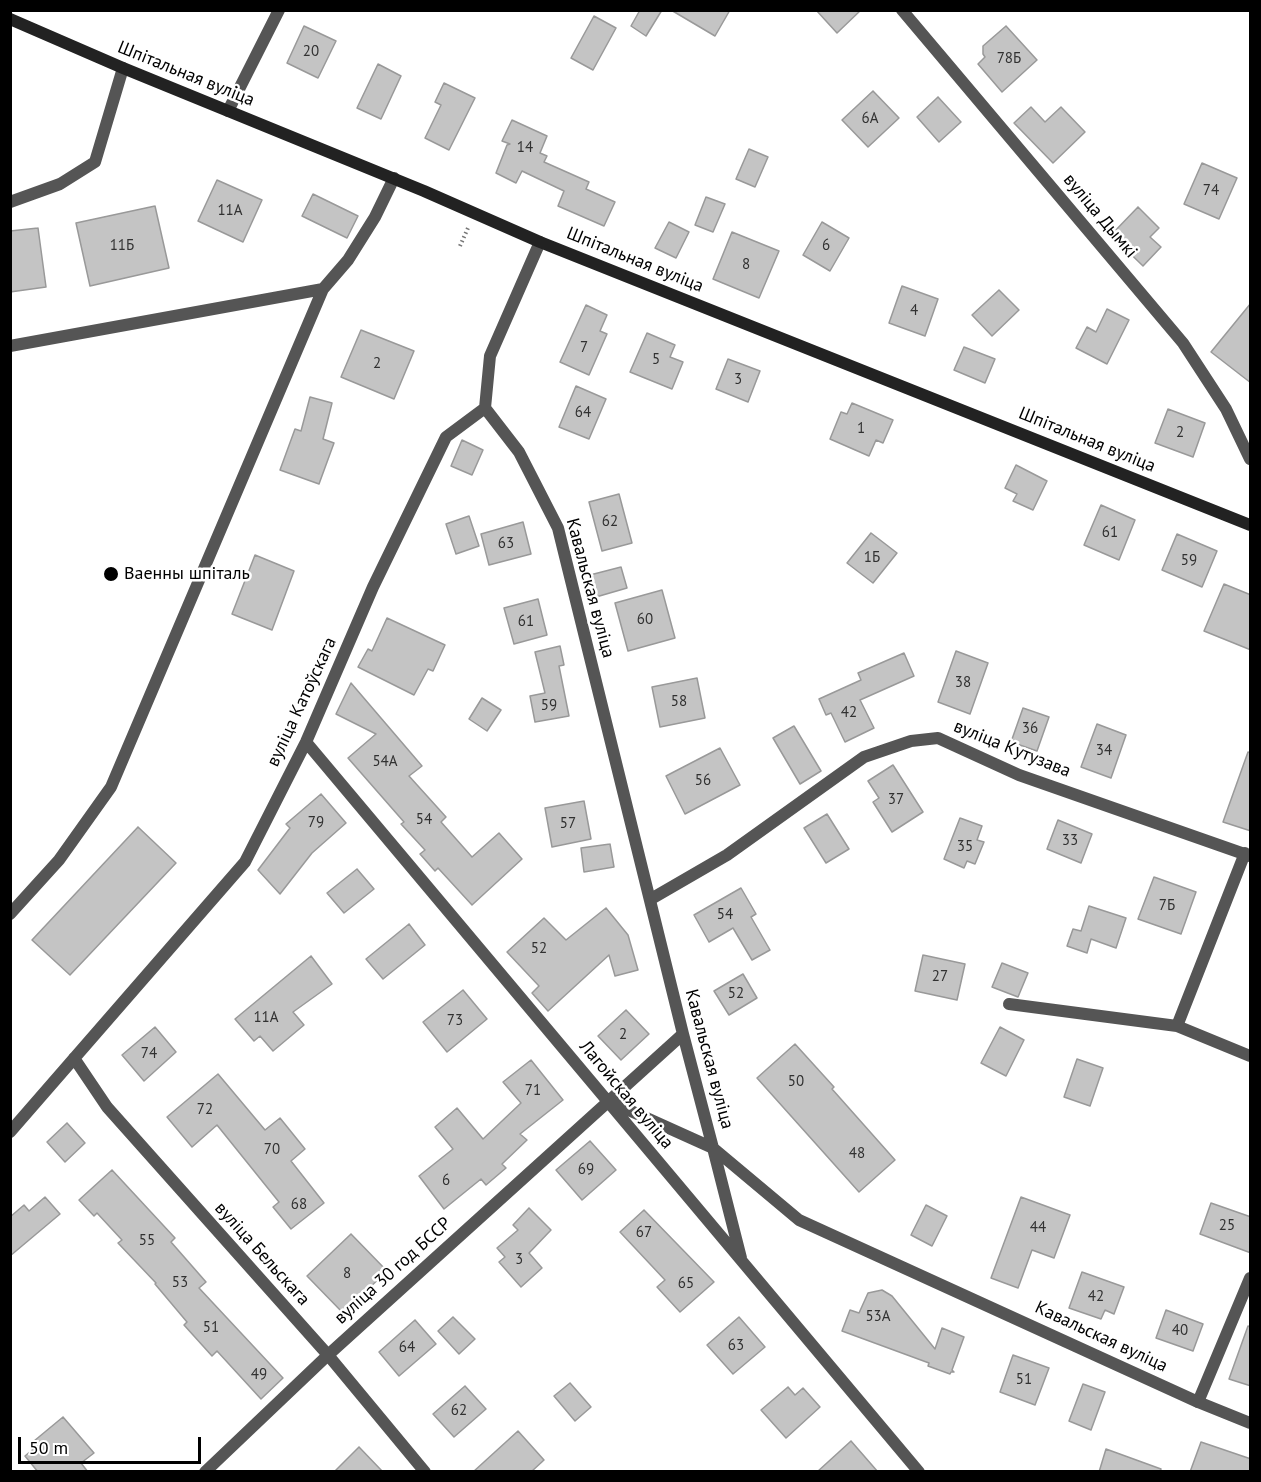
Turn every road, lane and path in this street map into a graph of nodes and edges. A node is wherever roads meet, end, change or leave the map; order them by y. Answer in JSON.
{"nodes":[{"id":1,"x":279,"y":10,"type":"edge"},
{"id":2,"x":902,"y":10,"type":"edge"},
{"id":3,"x":10,"y":19,"type":"edge"},
{"id":4,"x":123,"y":68,"type":"junction"},
{"id":5,"x":228,"y":111,"type":"junction"},
{"id":6,"x":394,"y":178,"type":"junction"},
{"id":7,"x":10,"y":202,"type":"edge"},
{"id":8,"x":540,"y":242,"type":"junction"},
{"id":9,"x":323,"y":289,"type":"junction"},
{"id":10,"x":10,"y":346,"type":"edge"},
{"id":11,"x":485,"y":408,"type":"junction"},
{"id":12,"x":1251,"y":459,"type":"edge"},
{"id":13,"x":1251,"y":525,"type":"edge"},
{"id":14,"x":306,"y":742,"type":"junction"},
{"id":15,"x":1248,"y":855,"type":"edge"},
{"id":16,"x":651,"y":899,"type":"junction"},
{"id":17,"x":10,"y":914,"type":"edge"},
{"id":18,"x":1009,"y":1004,"type":"dead end"},
{"id":19,"x":1177,"y":1026,"type":"junction"},
{"id":20,"x":683,"y":1034,"type":"junction"},
{"id":21,"x":1251,"y":1056,"type":"edge"},
{"id":22,"x":74,"y":1058,"type":"junction"},
{"id":23,"x":608,"y":1100,"type":"junction"},
{"id":24,"x":10,"y":1132,"type":"edge"},
{"id":25,"x":713,"y":1148,"type":"junction"},
{"id":26,"x":742,"y":1263,"type":"junction"},
{"id":27,"x":1251,"y":1278,"type":"edge"},
{"id":28,"x":328,"y":1355,"type":"junction"},
{"id":29,"x":1198,"y":1402,"type":"junction"},
{"id":30,"x":1251,"y":1423,"type":"edge"},
{"id":31,"x":205,"y":1472,"type":"edge"},
{"id":32,"x":425,"y":1472,"type":"edge"},
{"id":33,"x":919,"y":1472,"type":"edge"}],
"edges":[{"from":1,"to":5,"type":"street"},
{"from":2,"to":12,"type":"street","name":"вуліца Дымкі"},
{"from":3,"to":4,"type":"main road","name":"Шпітальная вуліца"},
{"from":4,"to":5,"type":"main road","name":"Шпітальная вуліца"},
{"from":4,"to":7,"type":"street"},
{"from":5,"to":6,"type":"main road","name":"Шпітальная вуліца"},
{"from":6,"to":8,"type":"main road","name":"Шпітальная вуліца"},
{"from":6,"to":9,"type":"street"},
{"from":8,"to":11,"type":"street"},
{"from":8,"to":13,"type":"main road","name":"Шпітальная вуліца"},
{"from":9,"to":10,"type":"street"},
{"from":9,"to":17,"type":"street"},
{"from":11,"to":14,"type":"street","name":"вуліца Катоўскага"},
{"from":11,"to":16,"type":"street","name":"Кавальская вуліца"},
{"from":14,"to":22,"type":"street","name":"вуліца Катоўскага"},
{"from":14,"to":23,"type":"street","name":"Лагойская вуліца"},
{"from":15,"to":16,"type":"street","name":"вуліца Кутузава"},
{"from":15,"to":19,"type":"street"},
{"from":16,"to":20,"type":"street","name":"Кавальская вуліца"},
{"from":18,"to":19,"type":"street"},
{"from":19,"to":21,"type":"street"},
{"from":20,"to":23,"type":"street","name":"вуліца 30 год БССР"},
{"from":20,"to":25,"type":"street","name":"Кавальская вуліца"},
{"from":22,"to":24,"type":"street","name":"вуліца Катоўскага"},
{"from":22,"to":28,"type":"street","name":"вуліца Бельскага"},
{"from":23,"to":25,"type":"street"},
{"from":23,"to":26,"type":"street","name":"Лагойская вуліца"},
{"from":23,"to":28,"type":"street","name":"вуліца 30 год БССР"},
{"from":25,"to":26,"type":"street"},
{"from":25,"to":29,"type":"street","name":"Кавальская вуліца"},
{"from":26,"to":33,"type":"street","name":"Лагойская вуліца"},
{"from":27,"to":29,"type":"street"},
{"from":28,"to":31,"type":"street","name":"вуліца 30 год БССР"},
{"from":28,"to":32,"type":"street","name":"вуліца Бельскага"},
{"from":29,"to":30,"type":"street","name":"Кавальская вуліца"}]}
